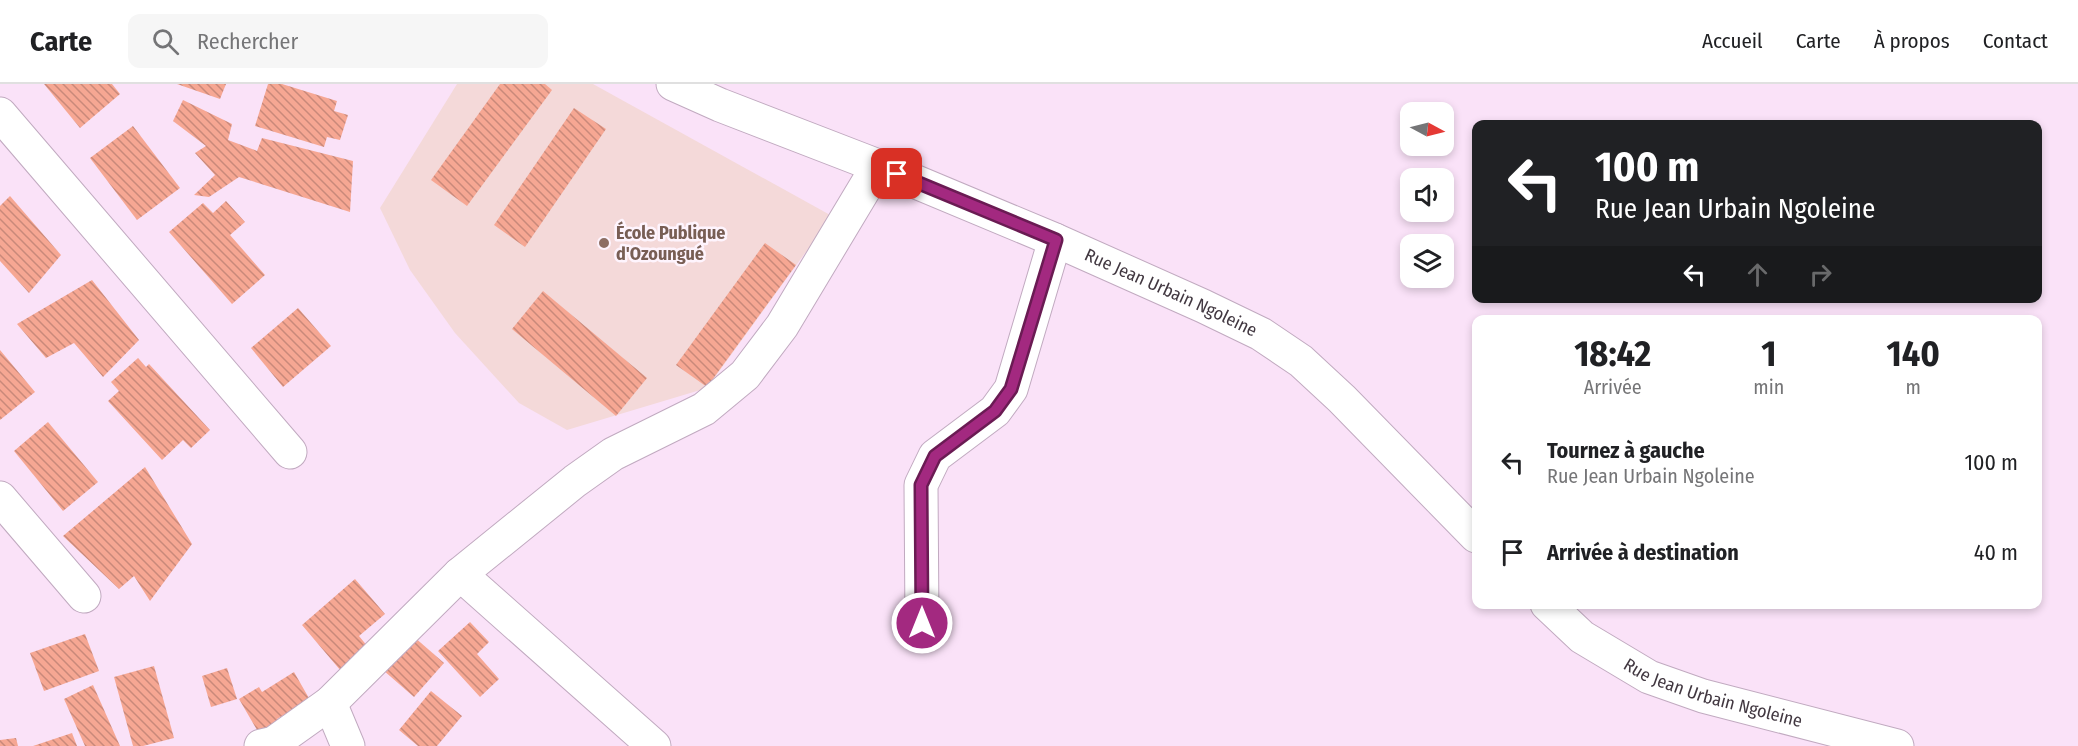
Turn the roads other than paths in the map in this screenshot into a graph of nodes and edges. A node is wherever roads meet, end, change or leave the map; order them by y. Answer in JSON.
{"nodes":[{"id":1,"x":673,"y":84,"type":"edge"},
{"id":2,"x":0,"y":114,"type":"edge"},
{"id":3,"x":878,"y":166,"type":"junction"},
{"id":4,"x":1056,"y":240,"type":"junction"},
{"id":5,"x":290,"y":452,"type":"dead end"},
{"id":6,"x":0,"y":498,"type":"edge"},
{"id":7,"x":1472,"y":532,"type":"edge"},
{"id":8,"x":460,"y":573,"type":"junction"},
{"id":9,"x":84,"y":596,"type":"dead end"},
{"id":10,"x":1552,"y":609,"type":"edge"},
{"id":11,"x":922,"y":623,"type":"dead end"},
{"id":12,"x":330,"y":703,"type":"junction"},
{"id":13,"x":261,"y":746,"type":"edge"},
{"id":14,"x":348,"y":746,"type":"edge"},
{"id":15,"x":654,"y":746,"type":"edge"},
{"id":16,"x":1897,"y":746,"type":"edge"}],
"edges":[{"from":1,"to":3,"type":"street","name":"Rue Jean Urbain Ngoleine"},
{"from":2,"to":5,"type":"street"},
{"from":3,"to":4,"type":"street","name":"Rue Jean Urbain Ngoleine"},
{"from":3,"to":8,"type":"street"},
{"from":4,"to":7,"type":"street","name":"Rue Jean Urbain Ngoleine"},
{"from":4,"to":11,"type":"street"},
{"from":6,"to":9,"type":"street"},
{"from":8,"to":12,"type":"street"},
{"from":8,"to":15,"type":"street"},
{"from":10,"to":16,"type":"street","name":"Rue Jean Urbain Ngoleine"},
{"from":12,"to":13,"type":"street"},
{"from":12,"to":14,"type":"street"}]}
